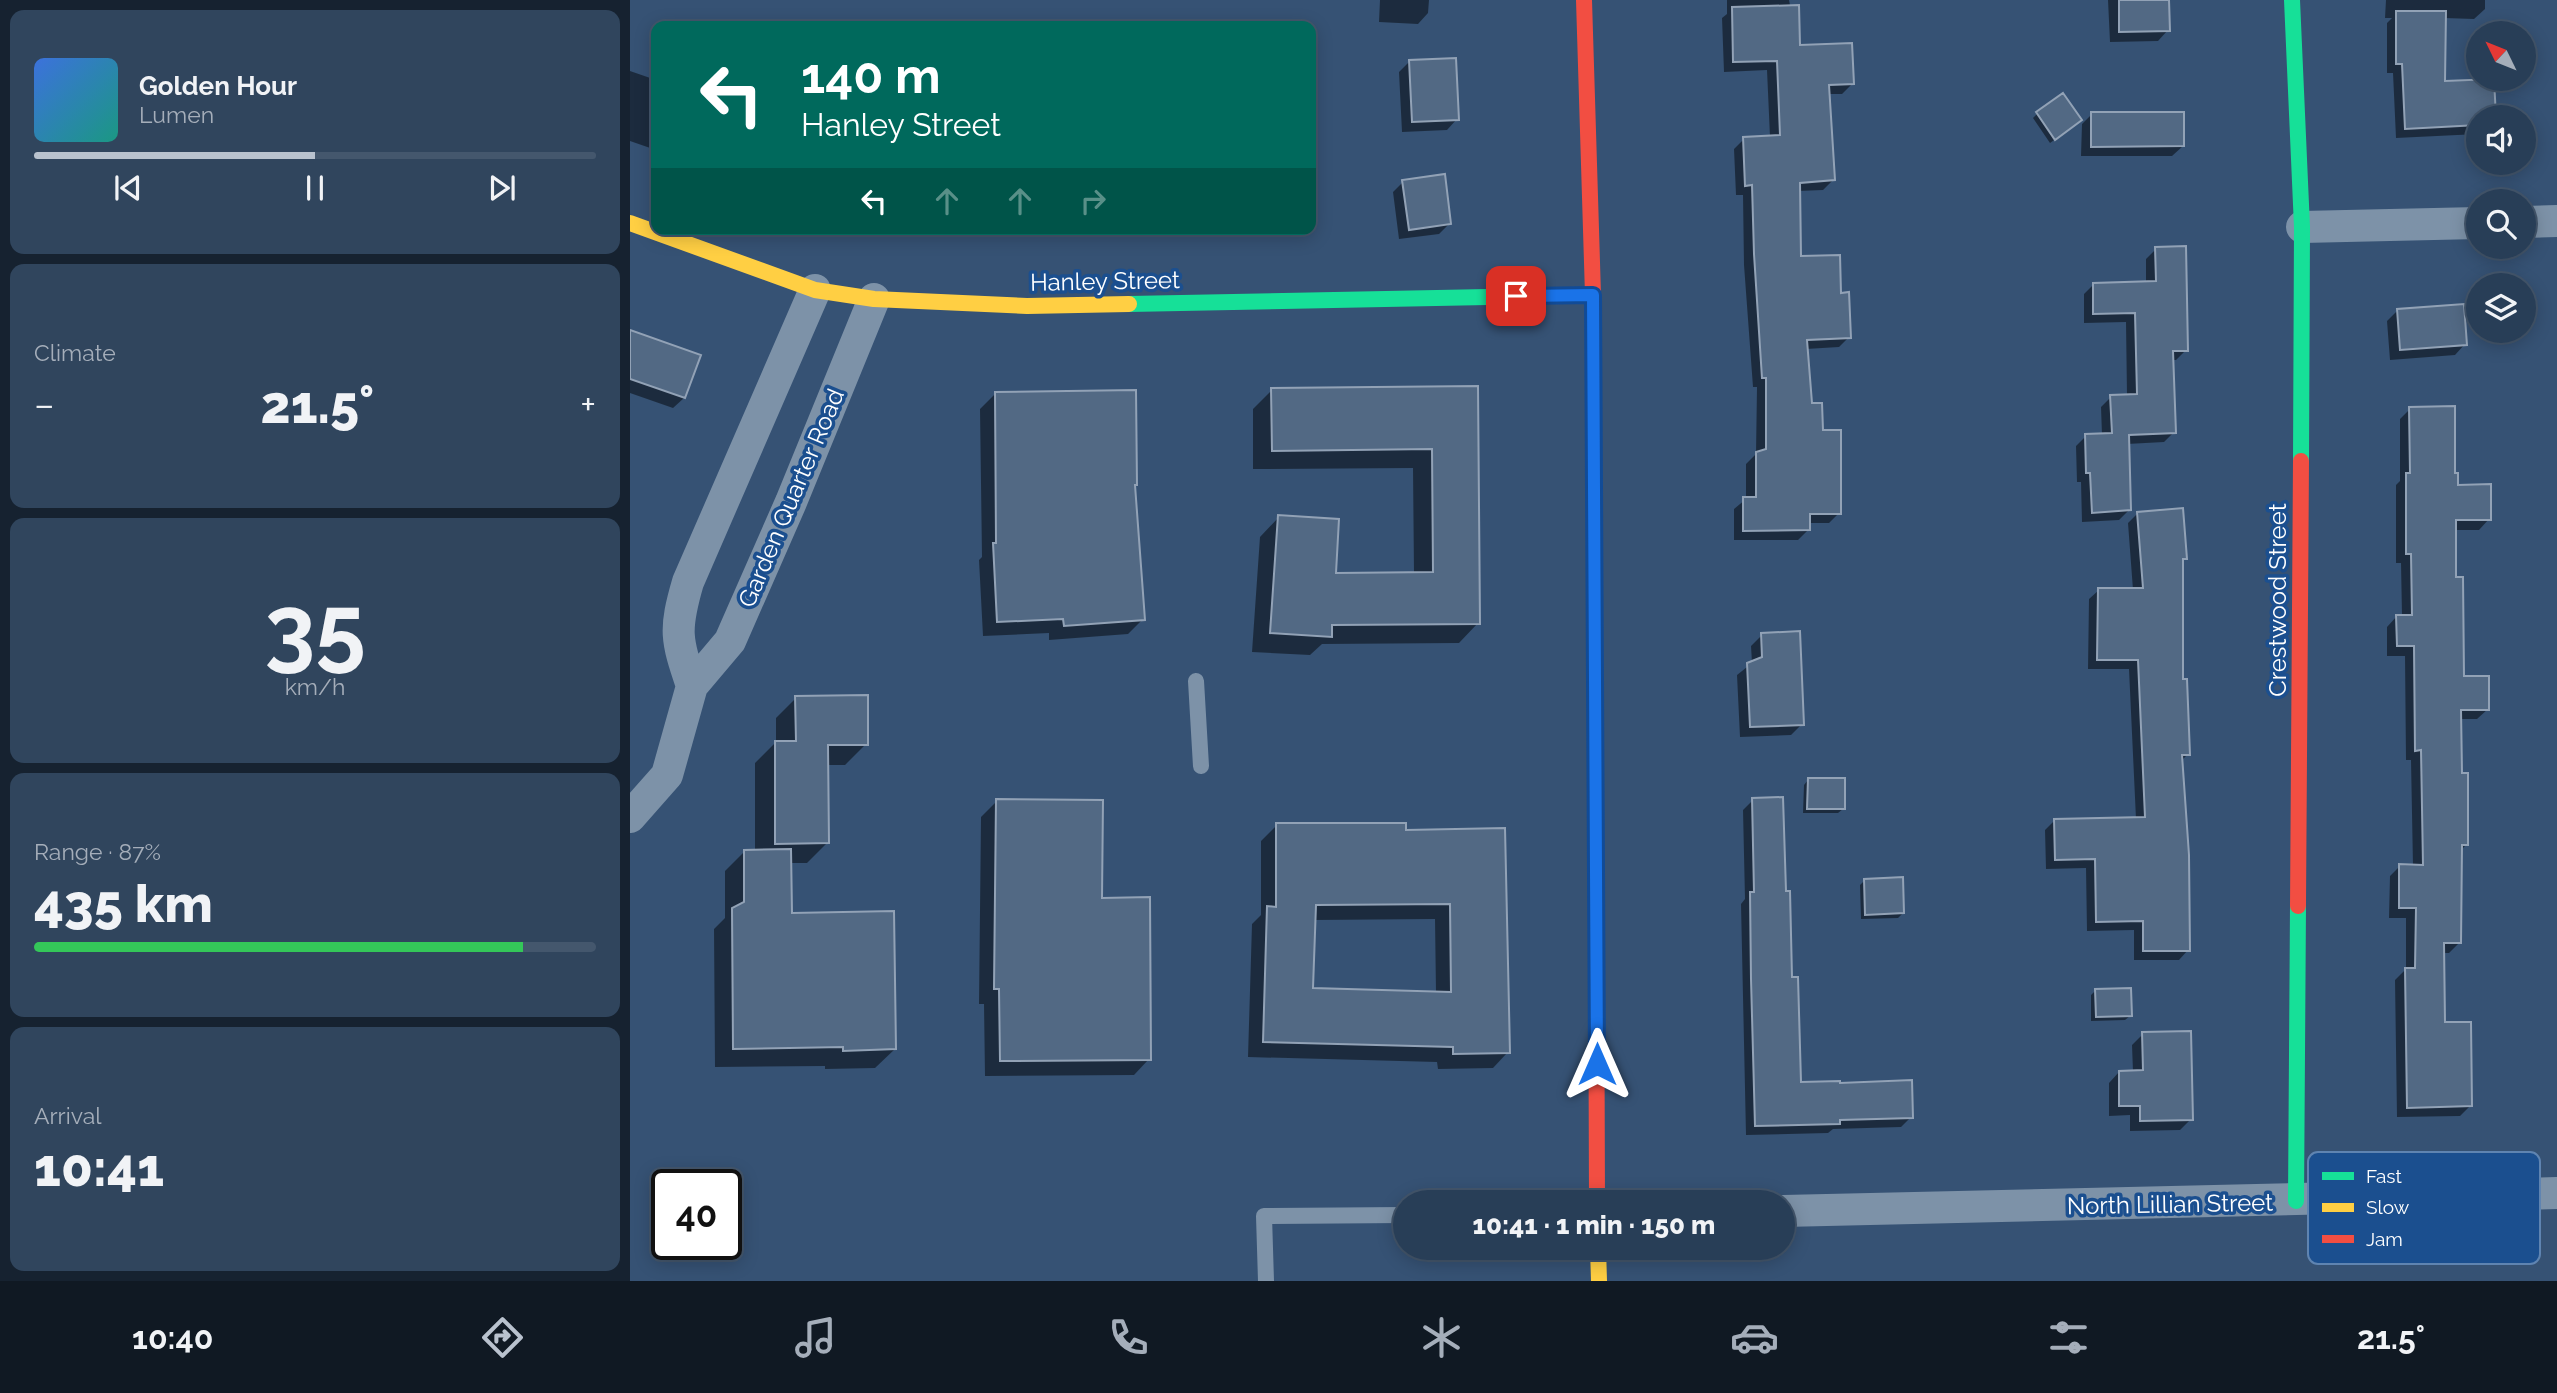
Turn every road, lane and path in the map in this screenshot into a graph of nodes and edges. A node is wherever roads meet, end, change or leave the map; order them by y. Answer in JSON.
{"nodes":[{"id":1,"x":1584,"y":0,"type":"edge"},
{"id":2,"x":2292,"y":0,"type":"edge"},
{"id":3,"x":2557,"y":221,"type":"edge"},
{"id":4,"x":2536,"y":222,"type":"edge"},
{"id":5,"x":630,"y":223,"type":"edge"},
{"id":6,"x":2466,"y":223,"type":"edge"},
{"id":7,"x":2302,"y":227,"type":"junction"},
{"id":8,"x":651,"y":231,"type":"edge"},
{"id":9,"x":663,"y":235,"type":"edge"},
{"id":10,"x":815,"y":290,"type":"junction"},
{"id":11,"x":1593,"y":295,"type":"junction"},
{"id":12,"x":874,"y":299,"type":"junction"},
{"id":13,"x":1196,"y":681,"type":"dead end"},
{"id":14,"x":692,"y":686,"type":"junction"},
{"id":15,"x":1200,"y":766,"type":"dead end"},
{"id":16,"x":630,"y":817,"type":"edge"},
{"id":17,"x":1597,"y":1190,"type":"edge"},
{"id":18,"x":2296,"y":1201,"type":"junction"},
{"id":19,"x":2308,"y":1201,"type":"edge"},
{"id":20,"x":1795,"y":1211,"type":"edge"},
{"id":21,"x":1393,"y":1215,"type":"edge"},
{"id":22,"x":1598,"y":1260,"type":"edge"},
{"id":23,"x":1266,"y":1281,"type":"edge"},
{"id":24,"x":1599,"y":1281,"type":"edge"}],
"edges":[{"from":1,"to":11,"type":"street"},
{"from":2,"to":7,"type":"street","name":"Crestwood Street"},
{"from":3,"to":4,"type":"street"},
{"from":5,"to":8,"type":"street","name":"Hanley Street"},
{"from":6,"to":7,"type":"street"},
{"from":7,"to":18,"type":"street","name":"Crestwood Street"},
{"from":9,"to":10,"type":"street","name":"Hanley Street"},
{"from":10,"to":12,"type":"street","name":"Hanley Street"},
{"from":10,"to":14,"type":"street"},
{"from":11,"to":12,"type":"street","name":"Hanley Street"},
{"from":11,"to":17,"type":"street"},
{"from":12,"to":14,"type":"street","name":"Garden Quarter Road"},
{"from":13,"to":15,"type":"lane"},
{"from":14,"to":16,"type":"street","name":"Garden Quarter Road"},
{"from":18,"to":19,"type":"street","name":"North Lillian Street"},
{"from":18,"to":20,"type":"street","name":"North Lillian Street"},
{"from":21,"to":23,"type":"lane"},
{"from":22,"to":24,"type":"street"}]}
